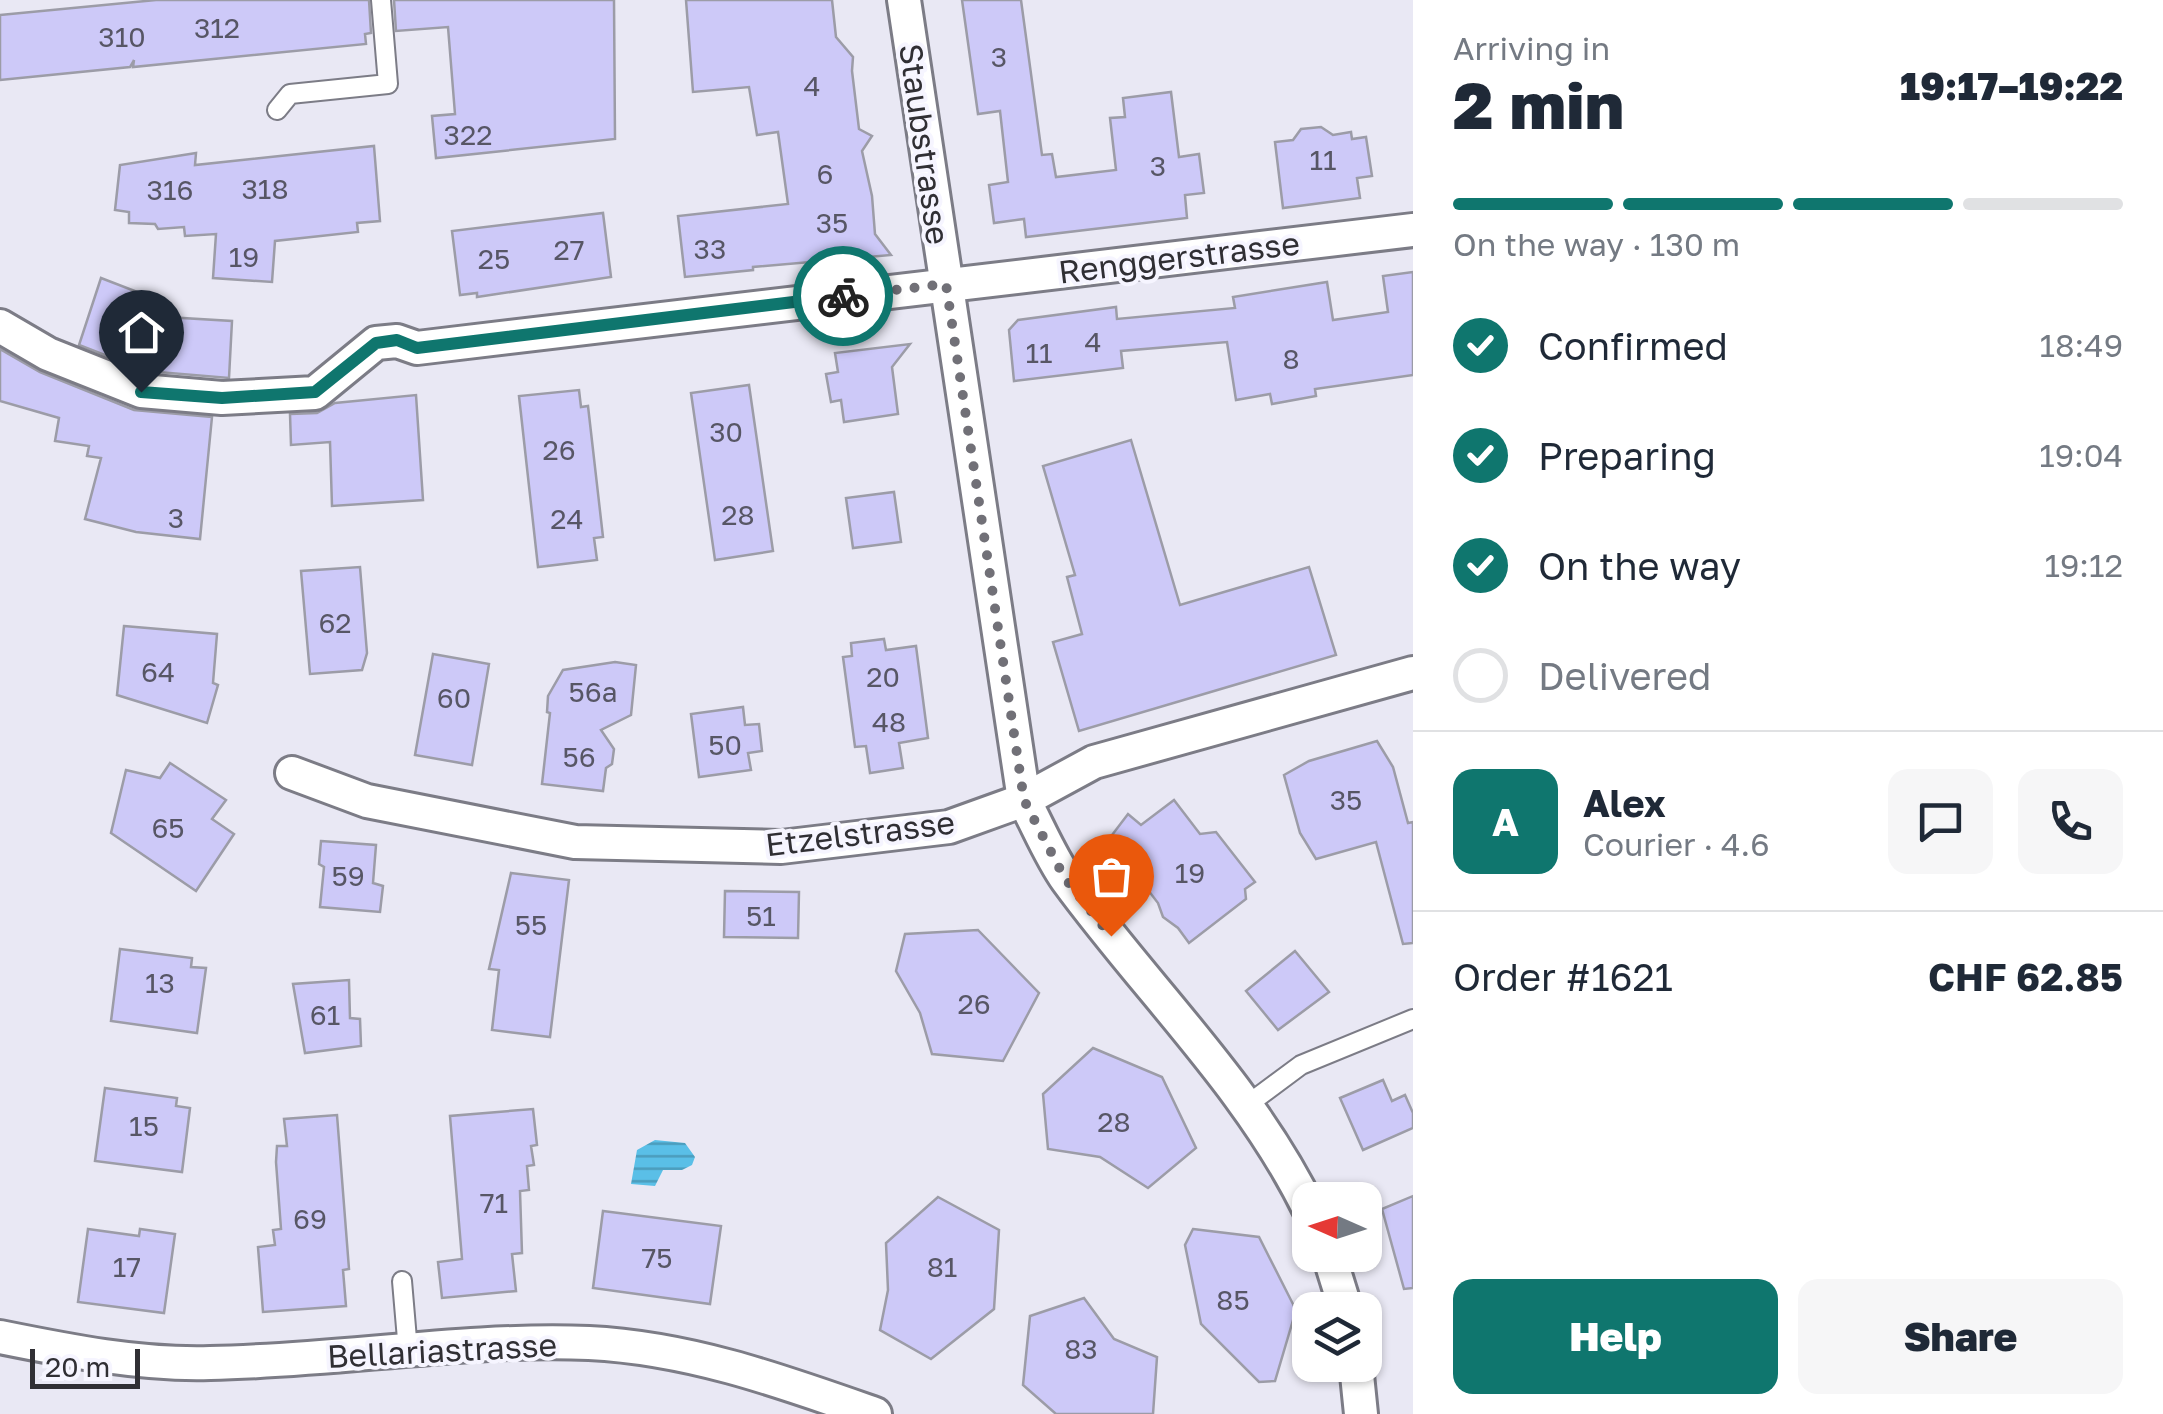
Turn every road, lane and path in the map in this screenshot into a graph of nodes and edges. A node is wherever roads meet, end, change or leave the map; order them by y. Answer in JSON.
{"nodes":[{"id":1,"x":382,"y":0,"type":"edge"},
{"id":2,"x":904,"y":0,"type":"edge"},
{"id":3,"x":277,"y":110,"type":"dead end"},
{"id":4,"x":1413,"y":230,"type":"edge"},
{"id":5,"x":946,"y":284,"type":"junction"},
{"id":6,"x":0,"y":326,"type":"edge"},
{"id":7,"x":1413,"y":673,"type":"edge"},
{"id":8,"x":292,"y":772,"type":"dead end"},
{"id":9,"x":1024,"y":800,"type":"junction"},
{"id":10,"x":1413,"y":1020,"type":"edge"},
{"id":11,"x":1246,"y":1105,"type":"junction"},
{"id":12,"x":1296,"y":1182,"type":"edge"},
{"id":13,"x":402,"y":1281,"type":"dead end"},
{"id":14,"x":0,"y":1337,"type":"edge"},
{"id":15,"x":408,"y":1351,"type":"junction"},
{"id":16,"x":1358,"y":1382,"type":"edge"},
{"id":17,"x":875,"y":1414,"type":"edge"},
{"id":18,"x":1361,"y":1414,"type":"edge"}],
"edges":[{"from":1,"to":3,"type":"lane"},
{"from":2,"to":5,"type":"street","name":"Staubstrasse"},
{"from":4,"to":5,"type":"street","name":"Renggerstrasse"},
{"from":5,"to":6,"type":"street","name":"Renggerstrasse"},
{"from":5,"to":9,"type":"street","name":"Staubstrasse"},
{"from":7,"to":9,"type":"street","name":"Etzelstrasse"},
{"from":8,"to":9,"type":"street","name":"Etzelstrasse"},
{"from":9,"to":11,"type":"street","name":"Staubstrasse"},
{"from":10,"to":11,"type":"lane"},
{"from":11,"to":12,"type":"street","name":"Staubstrasse"},
{"from":13,"to":15,"type":"lane"},
{"from":14,"to":15,"type":"street","name":"Bellariastrasse"},
{"from":15,"to":17,"type":"street","name":"Bellariastrasse"},
{"from":16,"to":18,"type":"street"}]}
